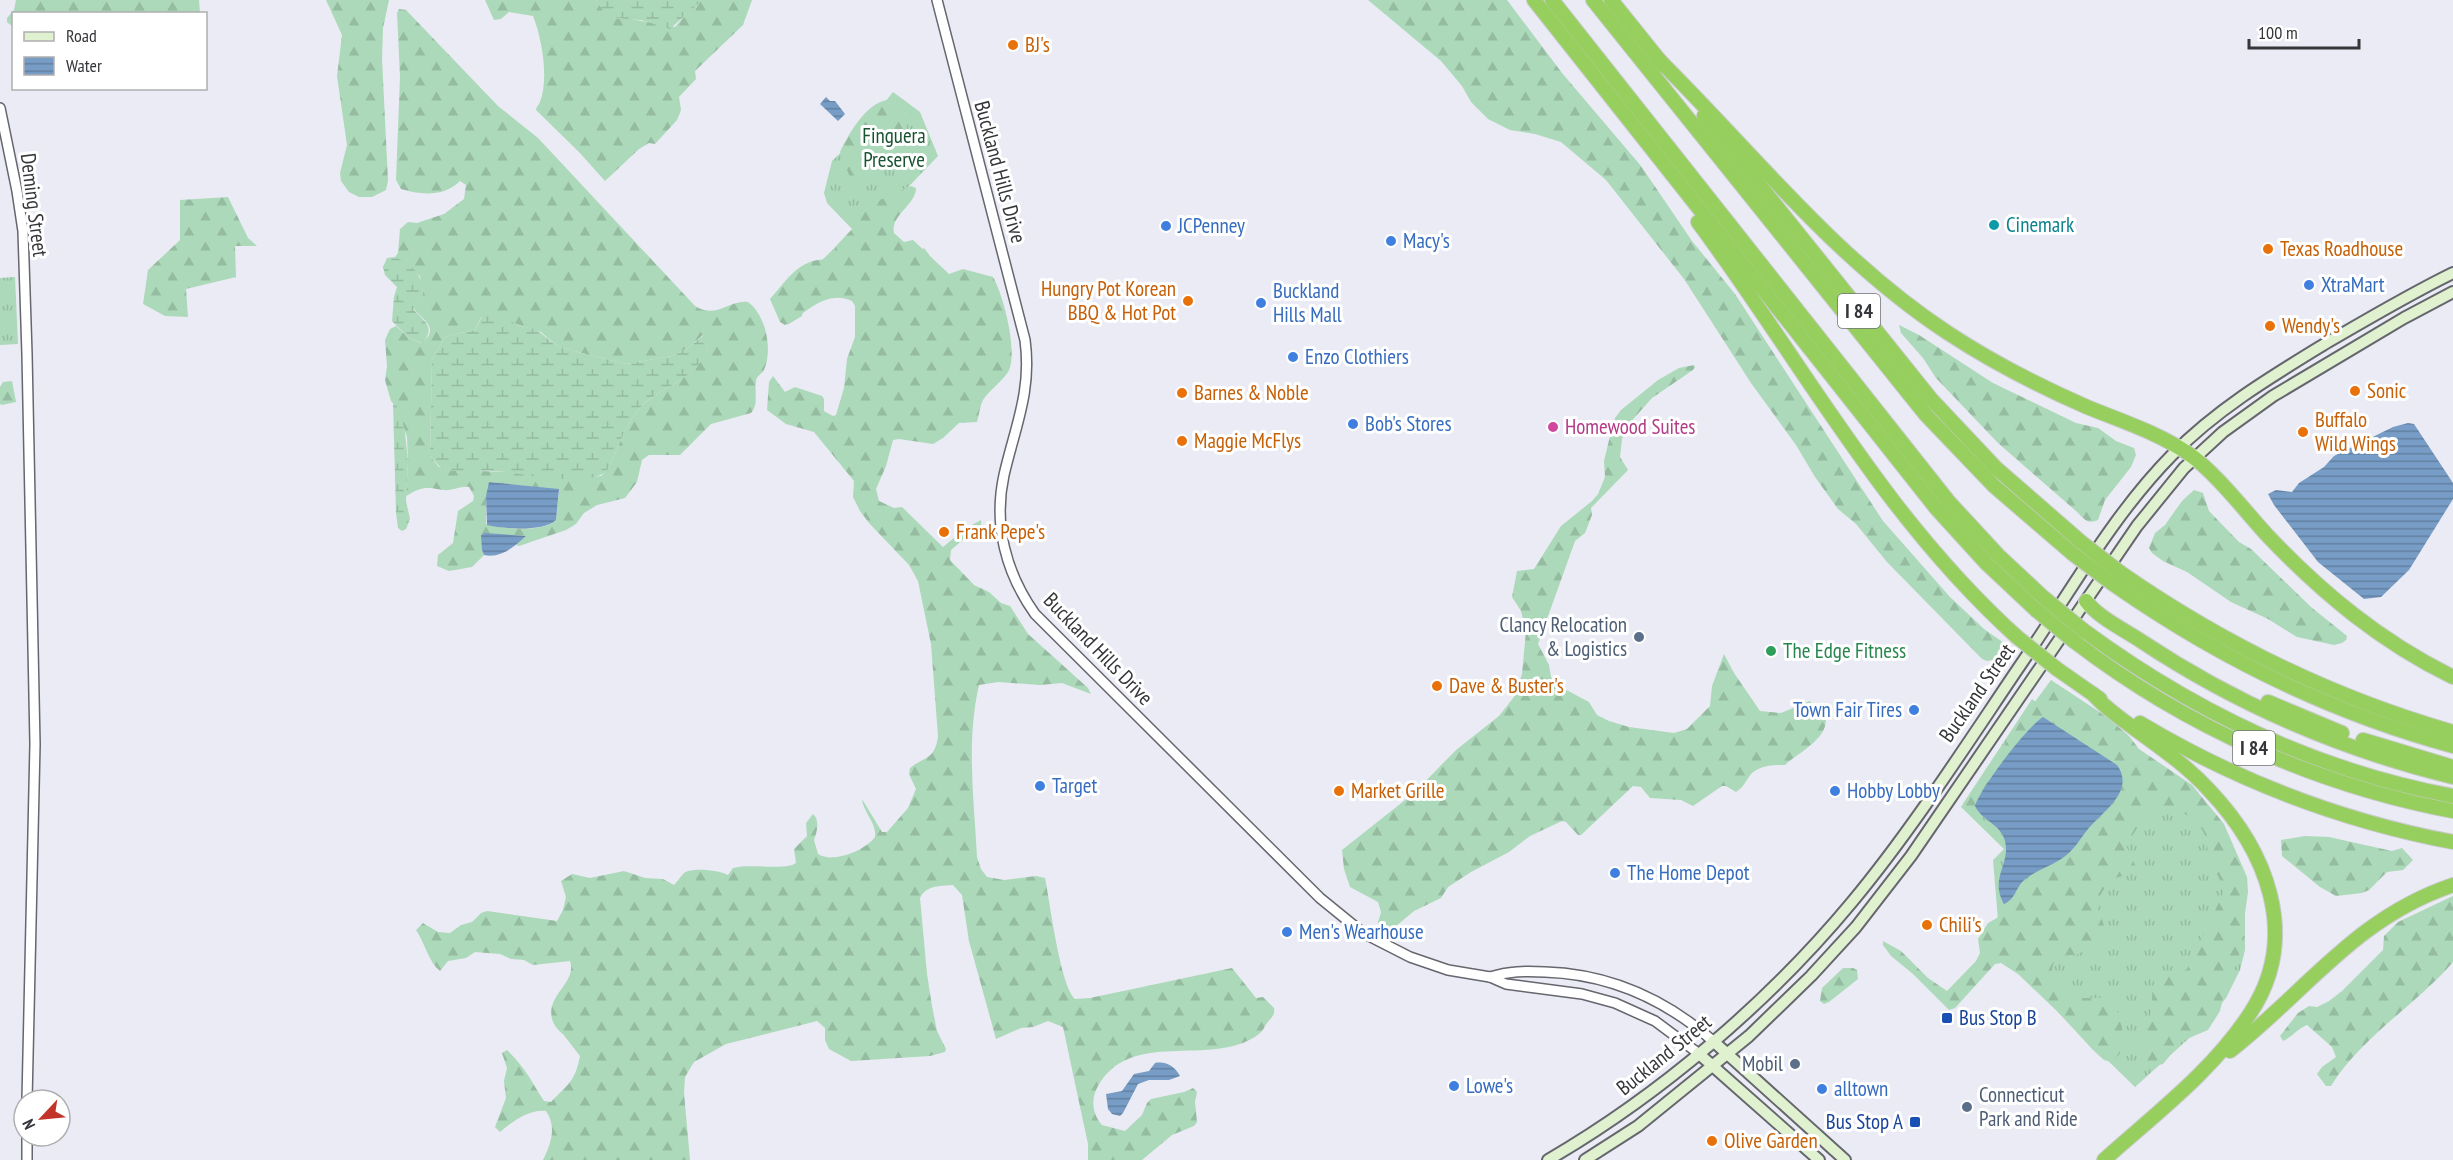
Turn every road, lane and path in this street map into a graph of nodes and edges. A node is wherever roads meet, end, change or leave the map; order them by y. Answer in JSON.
{"nodes":[{"id":1,"x":937,"y":0,"type":"edge"},
{"id":2,"x":1534,"y":0,"type":"edge"},
{"id":3,"x":1552,"y":0,"type":"edge"},
{"id":4,"x":1593,"y":0,"type":"edge"},
{"id":5,"x":1611,"y":0,"type":"edge"},
{"id":6,"x":1659,"y":60,"type":"junction"},
{"id":7,"x":0,"y":108,"type":"edge"},
{"id":8,"x":1658,"y":156,"type":"junction"},
{"id":9,"x":2453,"y":273,"type":"edge"},
{"id":10,"x":2453,"y":292,"type":"edge"},
{"id":11,"x":2180,"y":448,"type":"junction"},
{"id":12,"x":2194,"y":458,"type":"junction"},
{"id":13,"x":2077,"y":548,"type":"junction"},
{"id":14,"x":2117,"y":579,"type":"junction"},
{"id":15,"x":2070,"y":591,"type":"junction"},
{"id":16,"x":2086,"y":601,"type":"junction"},
{"id":17,"x":2040,"y":604,"type":"junction"},
{"id":18,"x":2079,"y":636,"type":"junction"},
{"id":19,"x":2453,"y":676,"type":"edge"},
{"id":20,"x":2093,"y":694,"type":"junction"},
{"id":21,"x":2453,"y":732,"type":"edge"},
{"id":22,"x":2453,"y":746,"type":"edge"},
{"id":23,"x":2453,"y":767,"type":"edge"},
{"id":24,"x":2453,"y":777,"type":"edge"},
{"id":25,"x":2453,"y":796,"type":"edge"},
{"id":26,"x":2453,"y":811,"type":"edge"},
{"id":27,"x":2453,"y":842,"type":"edge"},
{"id":28,"x":2453,"y":885,"type":"edge"},
{"id":29,"x":1831,"y":926,"type":"junction"},
{"id":30,"x":1846,"y":939,"type":"junction"},
{"id":31,"x":1490,"y":977,"type":"junction"},
{"id":32,"x":1713,"y":1041,"type":"junction"},
{"id":33,"x":1698,"y":1053,"type":"junction"},
{"id":34,"x":1727,"y":1054,"type":"junction"},
{"id":35,"x":1712,"y":1066,"type":"junction"},
{"id":36,"x":2202,"y":1072,"type":"junction"},
{"id":37,"x":27,"y":1088,"type":"edge"},
{"id":38,"x":1548,"y":1160,"type":"edge"},
{"id":39,"x":1585,"y":1160,"type":"edge"},
{"id":40,"x":1819,"y":1160,"type":"edge"},
{"id":41,"x":1845,"y":1160,"type":"edge"},
{"id":42,"x":2104,"y":1160,"type":"edge"}],
"edges":[{"from":1,"to":31,"type":"street","name":"Buckland Hills Drive"},
{"from":2,"to":8,"type":"highway","number":"I 84"},
{"from":3,"to":17,"type":"highway"},
{"from":4,"to":13,"type":"highway"},
{"from":5,"to":6,"type":"highway","number":"I 84"},
{"from":6,"to":11,"type":"highway"},
{"from":6,"to":13,"type":"highway","number":"I 84"},
{"from":7,"to":37,"type":"street","name":"Deming Street"},
{"from":8,"to":17,"type":"highway","number":"I 84"},
{"from":8,"to":20,"type":"highway","bridge":true},
{"from":9,"to":11,"type":"main road","name":"Buckland Street"},
{"from":10,"to":12,"type":"main road","name":"Buckland Street"},
{"from":11,"to":12,"type":"highway"},
{"from":11,"to":15,"type":"main road","name":"Buckland Street"},
{"from":12,"to":16,"type":"main road","name":"Buckland Street"},
{"from":12,"to":19,"type":"highway"},
{"from":13,"to":14,"type":"highway","number":"I 84","bridge":true},
{"from":14,"to":21,"type":"highway","number":"I 84"},
{"from":14,"to":22,"type":"highway"},
{"from":15,"to":16,"type":"main road"},
{"from":15,"to":29,"type":"main road","name":"Buckland Street"},
{"from":16,"to":23,"type":"highway"},
{"from":16,"to":24,"type":"highway"},
{"from":16,"to":30,"type":"main road","name":"Buckland Street"},
{"from":17,"to":18,"type":"highway","number":"I 84","bridge":true},
{"from":18,"to":25,"type":"highway"},
{"from":18,"to":26,"type":"highway","number":"I 84"},
{"from":20,"to":27,"type":"highway"},
{"from":20,"to":36,"type":"highway"},
{"from":28,"to":36,"type":"highway"},
{"from":29,"to":30,"type":"main road"},
{"from":29,"to":32,"type":"main road","name":"Buckland Street"},
{"from":30,"to":34,"type":"main road","name":"Buckland Street"},
{"from":31,"to":32,"type":"street","name":"Buckland Hills Drive"},
{"from":31,"to":33,"type":"street","name":"Buckland Hills Drive"},
{"from":32,"to":33,"type":"main road","name":"Buckland Street"},
{"from":32,"to":34,"type":"main road"},
{"from":33,"to":35,"type":"main road"},
{"from":33,"to":38,"type":"main road","name":"Buckland Street"},
{"from":34,"to":35,"type":"main road","name":"Buckland Street"},
{"from":34,"to":41,"type":"main road"},
{"from":35,"to":39,"type":"main road","name":"Buckland Street"},
{"from":35,"to":40,"type":"main road"},
{"from":36,"to":42,"type":"highway"}]}
